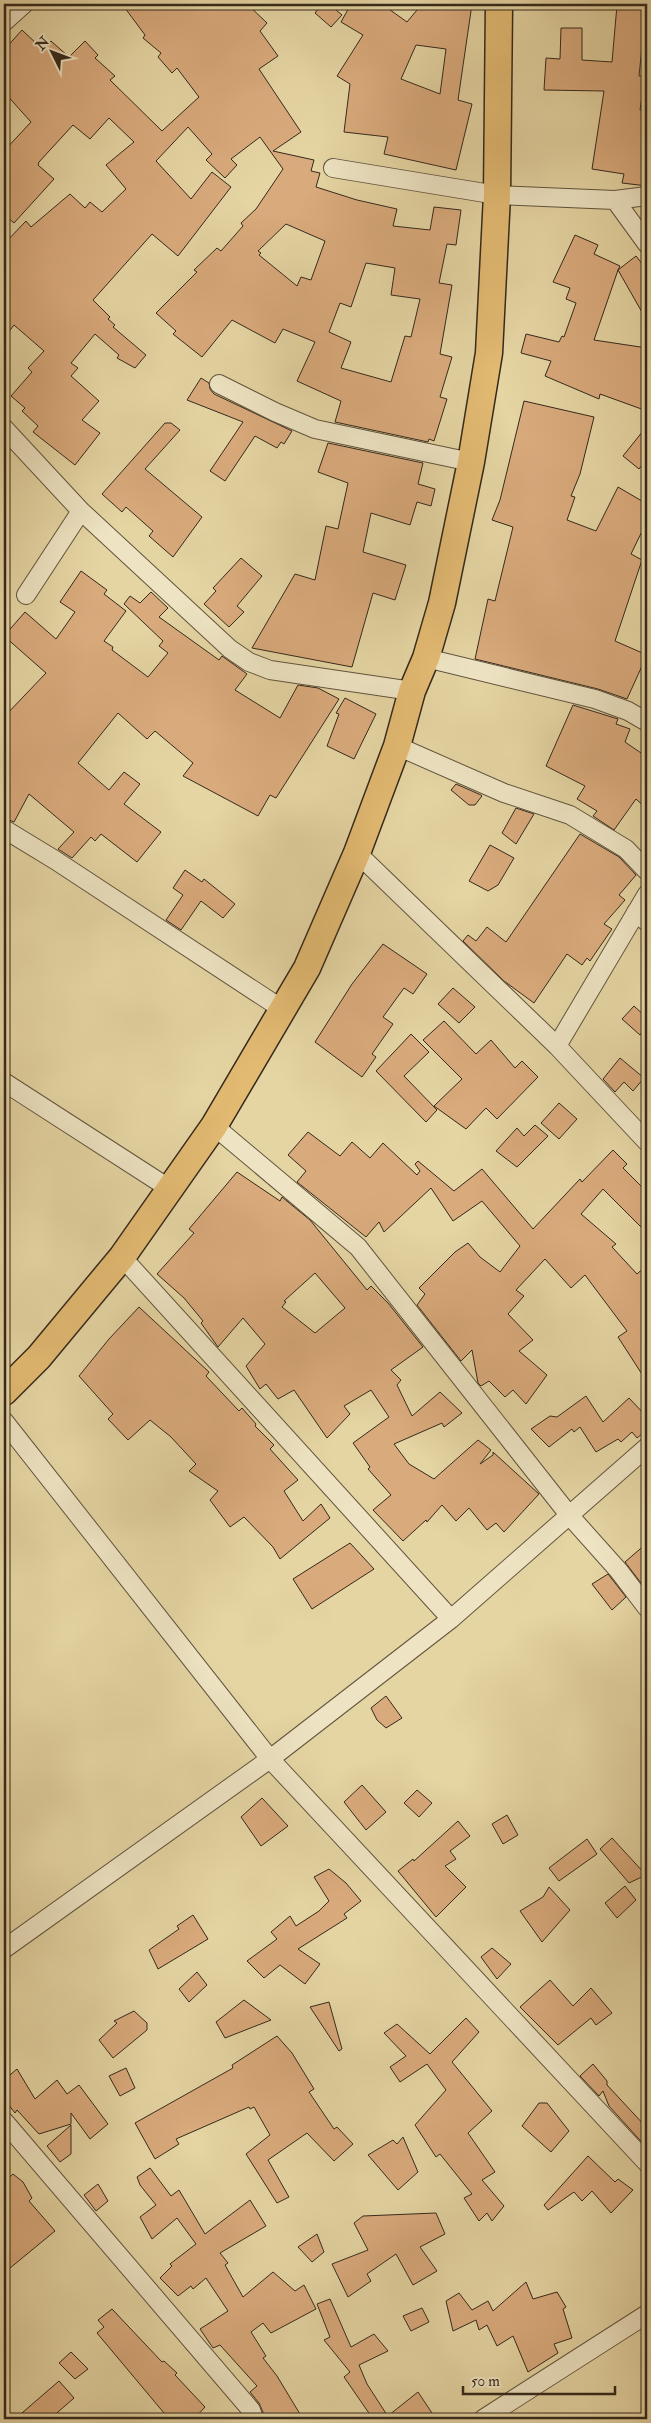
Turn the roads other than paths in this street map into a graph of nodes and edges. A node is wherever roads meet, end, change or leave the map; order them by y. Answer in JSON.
{"nodes":[{"id":1,"x":24,"y":4,"type":"edge"},
{"id":2,"x":498,"y":4,"type":"edge"},
{"id":3,"x":4,"y":22,"type":"edge"},
{"id":4,"x":333,"y":168,"type":"dead end"},
{"id":5,"x":497,"y":194,"type":"junction"},
{"id":6,"x":647,"y":196,"type":"edge"},
{"id":7,"x":615,"y":200,"type":"junction"},
{"id":8,"x":647,"y":244,"type":"edge"},
{"id":9,"x":219,"y":384,"type":"dead end"},
{"id":10,"x":4,"y":428,"type":"edge"},
{"id":11,"x":471,"y":462,"type":"junction"},
{"id":12,"x":81,"y":511,"type":"junction"},
{"id":13,"x":26,"y":595,"type":"dead end"},
{"id":14,"x":426,"y":658,"type":"junction"},
{"id":15,"x":412,"y":691,"type":"junction"},
{"id":16,"x":647,"y":722,"type":"edge"},
{"id":17,"x":397,"y":746,"type":"junction"},
{"id":18,"x":4,"y":829,"type":"edge"},
{"id":19,"x":357,"y":853,"type":"junction"},
{"id":20,"x":647,"y":870,"type":"edge"},
{"id":21,"x":647,"y":894,"type":"edge"},
{"id":22,"x":642,"y":917,"type":"edge"},
{"id":23,"x":282,"y":1009,"type":"junction"},
{"id":24,"x":557,"y":1046,"type":"junction"},
{"id":25,"x":4,"y":1082,"type":"edge"},
{"id":26,"x":214,"y":1126,"type":"junction"},
{"id":27,"x":647,"y":1142,"type":"edge"},
{"id":28,"x":170,"y":1189,"type":"junction"},
{"id":29,"x":122,"y":1257,"type":"junction"},
{"id":30,"x":4,"y":1392,"type":"edge"},
{"id":31,"x":4,"y":1421,"type":"edge"},
{"id":32,"x":647,"y":1447,"type":"edge"},
{"id":33,"x":569,"y":1515,"type":"junction"},
{"id":34,"x":647,"y":1608,"type":"edge"},
{"id":35,"x":451,"y":1619,"type":"junction"},
{"id":36,"x":270,"y":1759,"type":"junction"},
{"id":37,"x":4,"y":1949,"type":"edge"},
{"id":38,"x":4,"y":2121,"type":"edge"},
{"id":39,"x":647,"y":2163,"type":"edge"},
{"id":40,"x":647,"y":2314,"type":"edge"},
{"id":41,"x":254,"y":2419,"type":"edge"},
{"id":42,"x":483,"y":2419,"type":"edge"}],
"edges":[{"from":1,"to":3,"type":"street"},
{"from":2,"to":5,"type":"main road"},
{"from":4,"to":5,"type":"street"},
{"from":5,"to":7,"type":"street"},
{"from":5,"to":11,"type":"main road"},
{"from":6,"to":7,"type":"street"},
{"from":7,"to":8,"type":"street"},
{"from":9,"to":11,"type":"street"},
{"from":10,"to":12,"type":"street"},
{"from":11,"to":14,"type":"main road"},
{"from":12,"to":13,"type":"street"},
{"from":12,"to":15,"type":"street"},
{"from":14,"to":15,"type":"main road"},
{"from":14,"to":16,"type":"street"},
{"from":15,"to":17,"type":"main road"},
{"from":17,"to":19,"type":"main road"},
{"from":17,"to":20,"type":"street"},
{"from":18,"to":23,"type":"street"},
{"from":19,"to":23,"type":"main road"},
{"from":19,"to":24,"type":"street"},
{"from":21,"to":22,"type":"street"},
{"from":22,"to":24,"type":"street"},
{"from":23,"to":26,"type":"main road"},
{"from":24,"to":27,"type":"street"},
{"from":25,"to":28,"type":"street"},
{"from":26,"to":28,"type":"main road"},
{"from":26,"to":33,"type":"street"},
{"from":28,"to":29,"type":"main road"},
{"from":29,"to":30,"type":"main road"},
{"from":29,"to":35,"type":"street"},
{"from":31,"to":36,"type":"street"},
{"from":32,"to":33,"type":"street"},
{"from":33,"to":34,"type":"street"},
{"from":33,"to":35,"type":"street"},
{"from":35,"to":36,"type":"street"},
{"from":36,"to":37,"type":"street"},
{"from":36,"to":39,"type":"street"},
{"from":38,"to":41,"type":"street"},
{"from":40,"to":42,"type":"street"}]}
